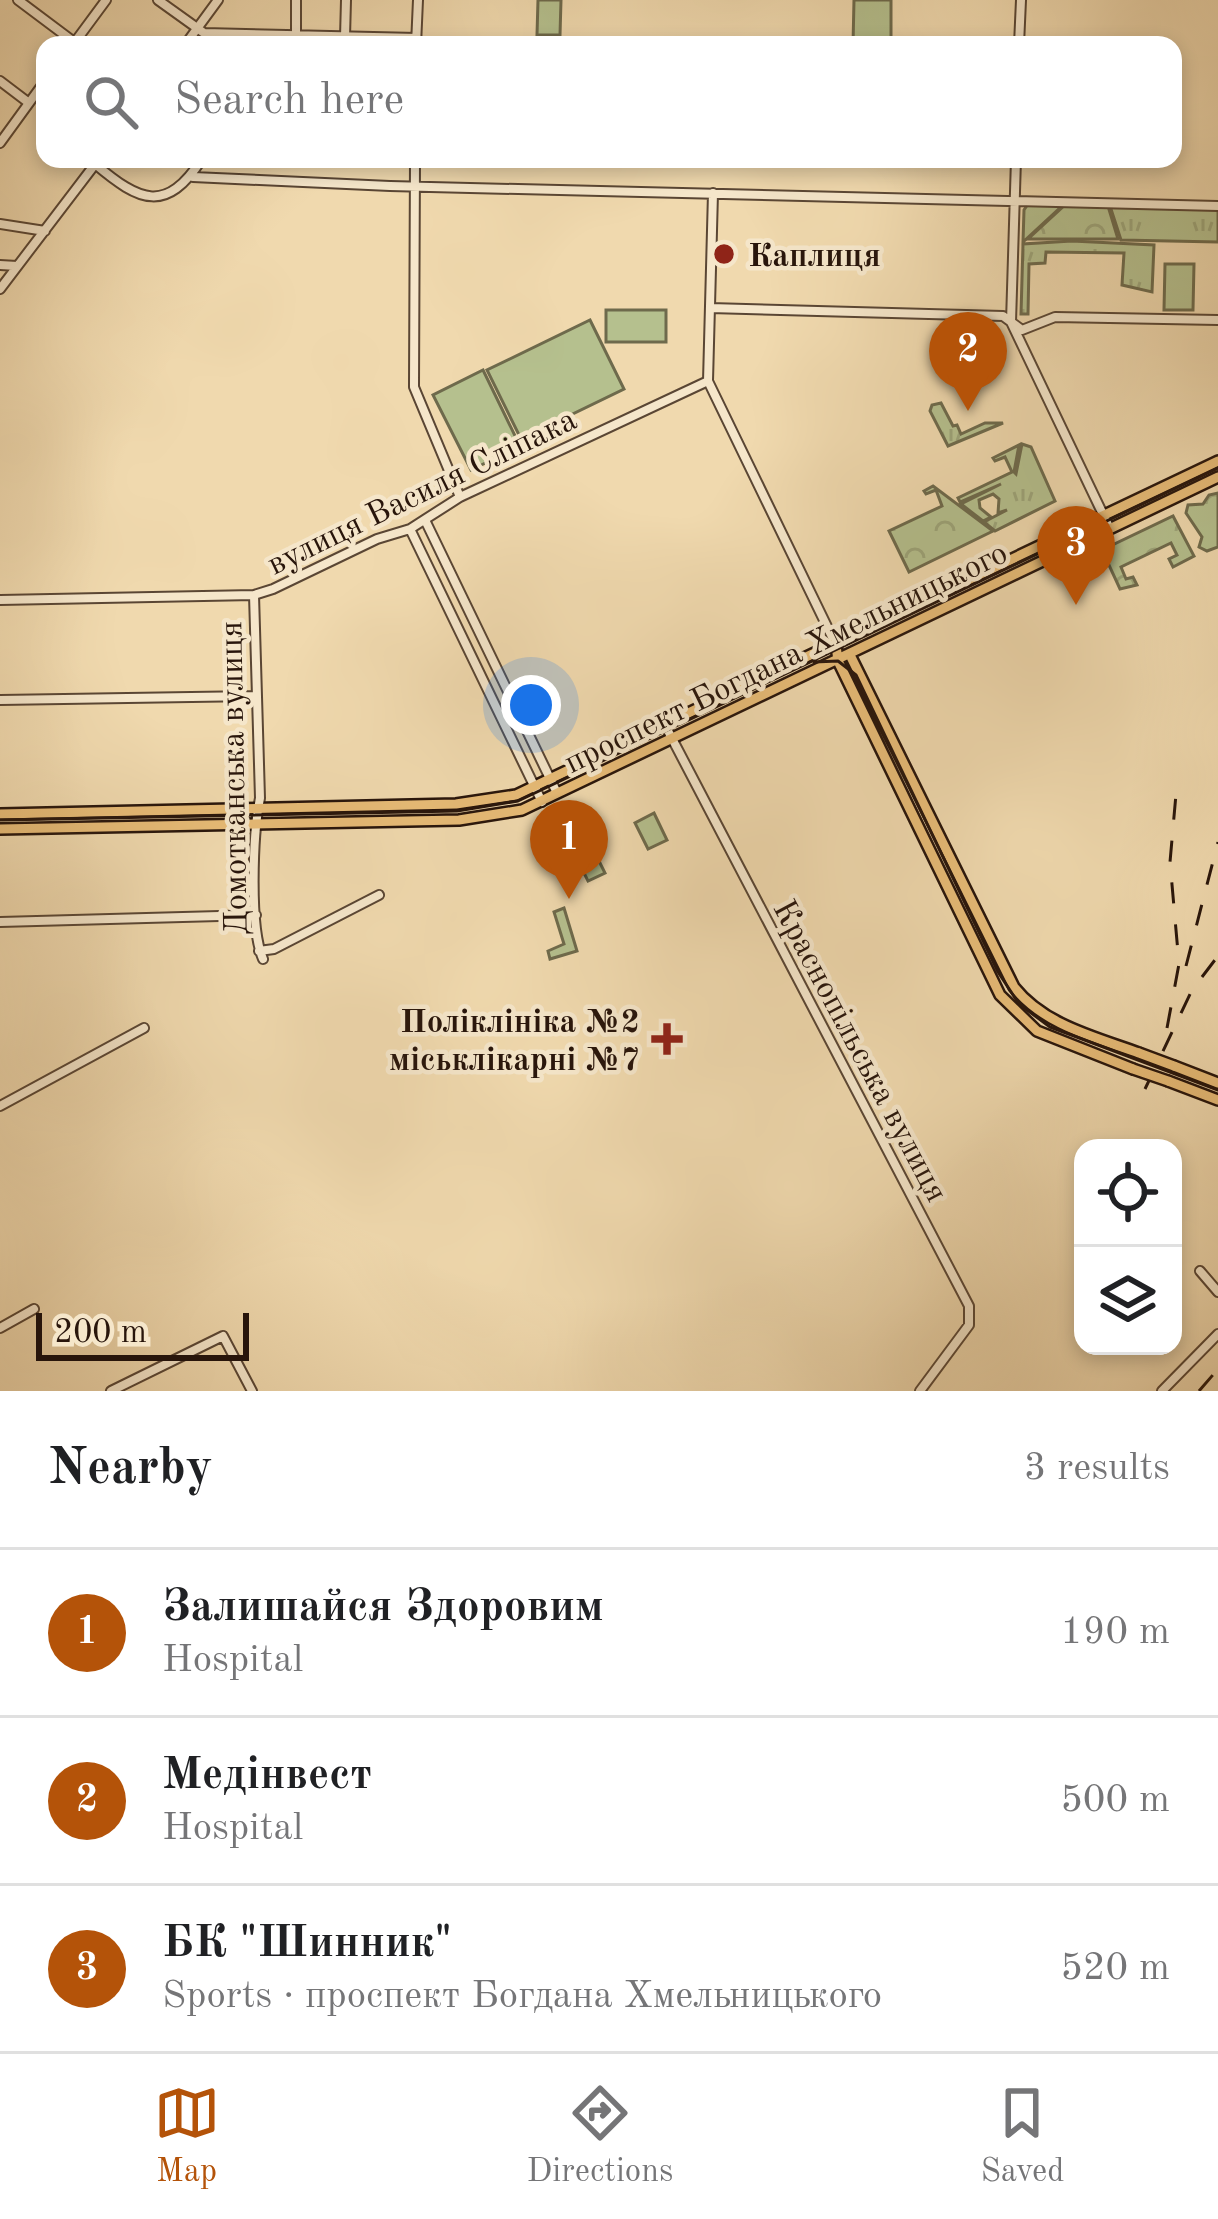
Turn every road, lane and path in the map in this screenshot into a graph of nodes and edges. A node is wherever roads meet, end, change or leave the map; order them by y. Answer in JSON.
{"nodes":[{"id":1,"x":18,"y":0,"type":"edge"},
{"id":2,"x":106,"y":0,"type":"edge"},
{"id":3,"x":158,"y":0,"type":"edge"},
{"id":4,"x":218,"y":0,"type":"edge"},
{"id":5,"x":296,"y":0,"type":"edge"},
{"id":6,"x":346,"y":0,"type":"edge"},
{"id":7,"x":418,"y":0,"type":"edge"},
{"id":8,"x":1021,"y":0,"type":"edge"},
{"id":9,"x":197,"y":28,"type":"junction"},
{"id":10,"x":63,"y":36,"type":"edge"},
{"id":11,"x":79,"y":36,"type":"edge"},
{"id":12,"x":191,"y":36,"type":"edge"},
{"id":13,"x":239,"y":36,"type":"edge"},
{"id":14,"x":290,"y":36,"type":"edge"},
{"id":15,"x":345,"y":36,"type":"edge"},
{"id":16,"x":417,"y":36,"type":"edge"},
{"id":17,"x":1019,"y":36,"type":"edge"},
{"id":18,"x":0,"y":81,"type":"edge"},
{"id":19,"x":36,"y":93,"type":"edge"},
{"id":20,"x":29,"y":103,"type":"junction"},
{"id":21,"x":0,"y":143,"type":"edge"},
{"id":22,"x":92,"y":168,"type":"edge"},
{"id":23,"x":103,"y":168,"type":"edge"},
{"id":24,"x":198,"y":168,"type":"edge"},
{"id":25,"x":415,"y":168,"type":"edge"},
{"id":26,"x":1016,"y":168,"type":"edge"},
{"id":27,"x":193,"y":177,"type":"junction"},
{"id":28,"x":415,"y":186,"type":"junction"},
{"id":29,"x":713,"y":193,"type":"junction"},
{"id":30,"x":1015,"y":201,"type":"junction"},
{"id":31,"x":1218,"y":206,"type":"edge"},
{"id":32,"x":0,"y":224,"type":"edge"},
{"id":33,"x":45,"y":231,"type":"junction"},
{"id":34,"x":0,"y":265,"type":"edge"},
{"id":35,"x":18,"y":266,"type":"junction"},
{"id":36,"x":0,"y":290,"type":"edge"},
{"id":37,"x":710,"y":308,"type":"junction"},
{"id":38,"x":1218,"y":320,"type":"edge"},
{"id":39,"x":1011,"y":322,"type":"junction"},
{"id":40,"x":708,"y":381,"type":"junction"},
{"id":41,"x":1218,"y":461,"type":"edge"},
{"id":42,"x":1218,"y":477,"type":"edge"},
{"id":43,"x":1164,"y":487,"type":"junction"},
{"id":44,"x":460,"y":497,"type":"junction"},
{"id":45,"x":1171,"y":500,"type":"junction"},
{"id":46,"x":1104,"y":516,"type":"junction"},
{"id":47,"x":425,"y":520,"type":"junction"},
{"id":48,"x":410,"y":529,"type":"junction"},
{"id":49,"x":1110,"y":529,"type":"junction"},
{"id":50,"x":948,"y":590,"type":"junction"},
{"id":51,"x":254,"y":595,"type":"junction"},
{"id":52,"x":0,"y":600,"type":"edge"},
{"id":53,"x":956,"y":604,"type":"junction"},
{"id":54,"x":836,"y":645,"type":"junction"},
{"id":55,"x":850,"y":655,"type":"junction"},
{"id":56,"x":838,"y":661,"type":"junction"},
{"id":57,"x":255,"y":696,"type":"junction"},
{"id":58,"x":0,"y":700,"type":"edge"},
{"id":59,"x":665,"y":727,"type":"junction"},
{"id":60,"x":892,"y":739,"type":"junction"},
{"id":61,"x":672,"y":740,"type":"junction"},
{"id":62,"x":880,"y":745,"type":"junction"},
{"id":63,"x":551,"y":781,"type":"junction"},
{"id":64,"x":536,"y":788,"type":"junction"},
{"id":65,"x":558,"y":795,"type":"junction"},
{"id":66,"x":542,"y":802,"type":"junction"},
{"id":67,"x":257,"y":809,"type":"junction"},
{"id":68,"x":0,"y":814,"type":"edge"},
{"id":69,"x":254,"y":824,"type":"junction"},
{"id":70,"x":0,"y":829,"type":"edge"},
{"id":71,"x":379,"y":896,"type":"dead end"},
{"id":72,"x":256,"y":915,"type":"junction"},
{"id":73,"x":0,"y":922,"type":"edge"},
{"id":74,"x":144,"y":1028,"type":"dead end"},
{"id":75,"x":1218,"y":1084,"type":"edge"},
{"id":76,"x":1218,"y":1100,"type":"edge"},
{"id":77,"x":0,"y":1106,"type":"edge"},
{"id":78,"x":1200,"y":1270,"type":"dead end"},
{"id":79,"x":1218,"y":1292,"type":"edge"},
{"id":80,"x":34,"y":1309,"type":"dead end"},
{"id":81,"x":0,"y":1328,"type":"edge"},
{"id":82,"x":1218,"y":1334,"type":"edge"},
{"id":83,"x":111,"y":1391,"type":"edge"},
{"id":84,"x":252,"y":1391,"type":"edge"},
{"id":85,"x":920,"y":1391,"type":"edge"},
{"id":86,"x":1162,"y":1391,"type":"edge"}],
"edges":[{"from":1,"to":10,"type":"street"},
{"from":2,"to":11,"type":"street"},
{"from":3,"to":9,"type":"street"},
{"from":4,"to":9,"type":"street"},
{"from":5,"to":14,"type":"street"},
{"from":6,"to":15,"type":"street"},
{"from":7,"to":16,"type":"street"},
{"from":8,"to":17,"type":"street"},
{"from":9,"to":12,"type":"street"},
{"from":9,"to":13,"type":"street"},
{"from":18,"to":20,"type":"street"},
{"from":19,"to":20,"type":"street"},
{"from":20,"to":21,"type":"street"},
{"from":22,"to":33,"type":"street"},
{"from":23,"to":27,"type":"street"},
{"from":24,"to":27,"type":"street"},
{"from":25,"to":28,"type":"street"},
{"from":26,"to":30,"type":"street"},
{"from":27,"to":28,"type":"street"},
{"from":28,"to":29,"type":"street"},
{"from":28,"to":44,"type":"street"},
{"from":29,"to":30,"type":"street"},
{"from":29,"to":37,"type":"street"},
{"from":30,"to":31,"type":"street"},
{"from":30,"to":39,"type":"street"},
{"from":32,"to":33,"type":"street"},
{"from":33,"to":35,"type":"street"},
{"from":34,"to":35,"type":"street"},
{"from":35,"to":36,"type":"street"},
{"from":37,"to":39,"type":"street"},
{"from":37,"to":40,"type":"street"},
{"from":38,"to":39,"type":"street"},
{"from":39,"to":46,"type":"street"},
{"from":40,"to":44,"type":"street","name":"вулиця Василя Сліпака"},
{"from":40,"to":54,"type":"street"},
{"from":41,"to":43,"type":"main road","name":"проспект Богдана Хмельницького"},
{"from":42,"to":45,"type":"main road","name":"проспект Богдана Хмельницького"},
{"from":43,"to":45,"type":"street"},
{"from":43,"to":46,"type":"main road","name":"проспект Богдана Хмельницького"},
{"from":44,"to":47,"type":"street","name":"вулиця Василя Сліпака"},
{"from":45,"to":49,"type":"main road","name":"проспект Богдана Хмельницького"},
{"from":46,"to":49,"type":"street"},
{"from":46,"to":50,"type":"main road","name":"проспект Богдана Хмельницького"},
{"from":47,"to":48,"type":"street","name":"вулиця Василя Сліпака"},
{"from":47,"to":63,"type":"street"},
{"from":48,"to":51,"type":"street","name":"вулиця Василя Сліпака"},
{"from":48,"to":64,"type":"street"},
{"from":49,"to":53,"type":"main road","name":"проспект Богдана Хмельницького"},
{"from":50,"to":53,"type":"main road"},
{"from":50,"to":54,"type":"main road","name":"проспект Богдана Хмельницького"},
{"from":51,"to":52,"type":"street","name":"вулиця Василя Сліпака"},
{"from":51,"to":57,"type":"street","name":"Домотканська вулиця"},
{"from":53,"to":55,"type":"main road","name":"проспект Богдана Хмельницького"},
{"from":54,"to":55,"type":"main road"},
{"from":54,"to":56,"type":"main road"},
{"from":54,"to":59,"type":"main road","name":"проспект Богдана Хмельницького"},
{"from":55,"to":56,"type":"main road","name":"проспект Богдана Хмельницького"},
{"from":55,"to":60,"type":"main road"},
{"from":56,"to":61,"type":"main road","name":"проспект Богдана Хмельницького"},
{"from":56,"to":62,"type":"main road"},
{"from":57,"to":58,"type":"street"},
{"from":57,"to":67,"type":"street","name":"Домотканська вулиця"},
{"from":59,"to":61,"type":"street","name":"Краснопільська вулиця"},
{"from":59,"to":63,"type":"main road","name":"проспект Богдана Хмельницького"},
{"from":60,"to":62,"type":"main road"},
{"from":60,"to":75,"type":"main road","bridge":true},
{"from":61,"to":65,"type":"main road","name":"проспект Богдана Хмельницького"},
{"from":61,"to":85,"type":"street","name":"Краснопільська вулиця"},
{"from":62,"to":76,"type":"main road","bridge":true},
{"from":63,"to":64,"type":"main road","name":"проспект Богдана Хмельницького"},
{"from":63,"to":65,"type":"street"},
{"from":64,"to":66,"type":"street"},
{"from":64,"to":67,"type":"main road","name":"проспект Богдана Хмельницького"},
{"from":65,"to":66,"type":"main road","name":"проспект Богдана Хмельницького"},
{"from":66,"to":69,"type":"main road","name":"проспект Богдана Хмельницького"},
{"from":67,"to":68,"type":"main road","name":"проспект Богдана Хмельницького"},
{"from":67,"to":69,"type":"street","name":"Домотканська вулиця"},
{"from":69,"to":70,"type":"main road","name":"проспект Богдана Хмельницького"},
{"from":69,"to":72,"type":"street","name":"Домотканська вулиця"},
{"from":71,"to":72,"type":"street","name":"Домотканська вулиця"},
{"from":72,"to":73,"type":"street"},
{"from":74,"to":77,"type":"street"},
{"from":78,"to":79,"type":"street"},
{"from":80,"to":81,"type":"street"},
{"from":82,"to":86,"type":"street"},
{"from":83,"to":84,"type":"street"}]}
